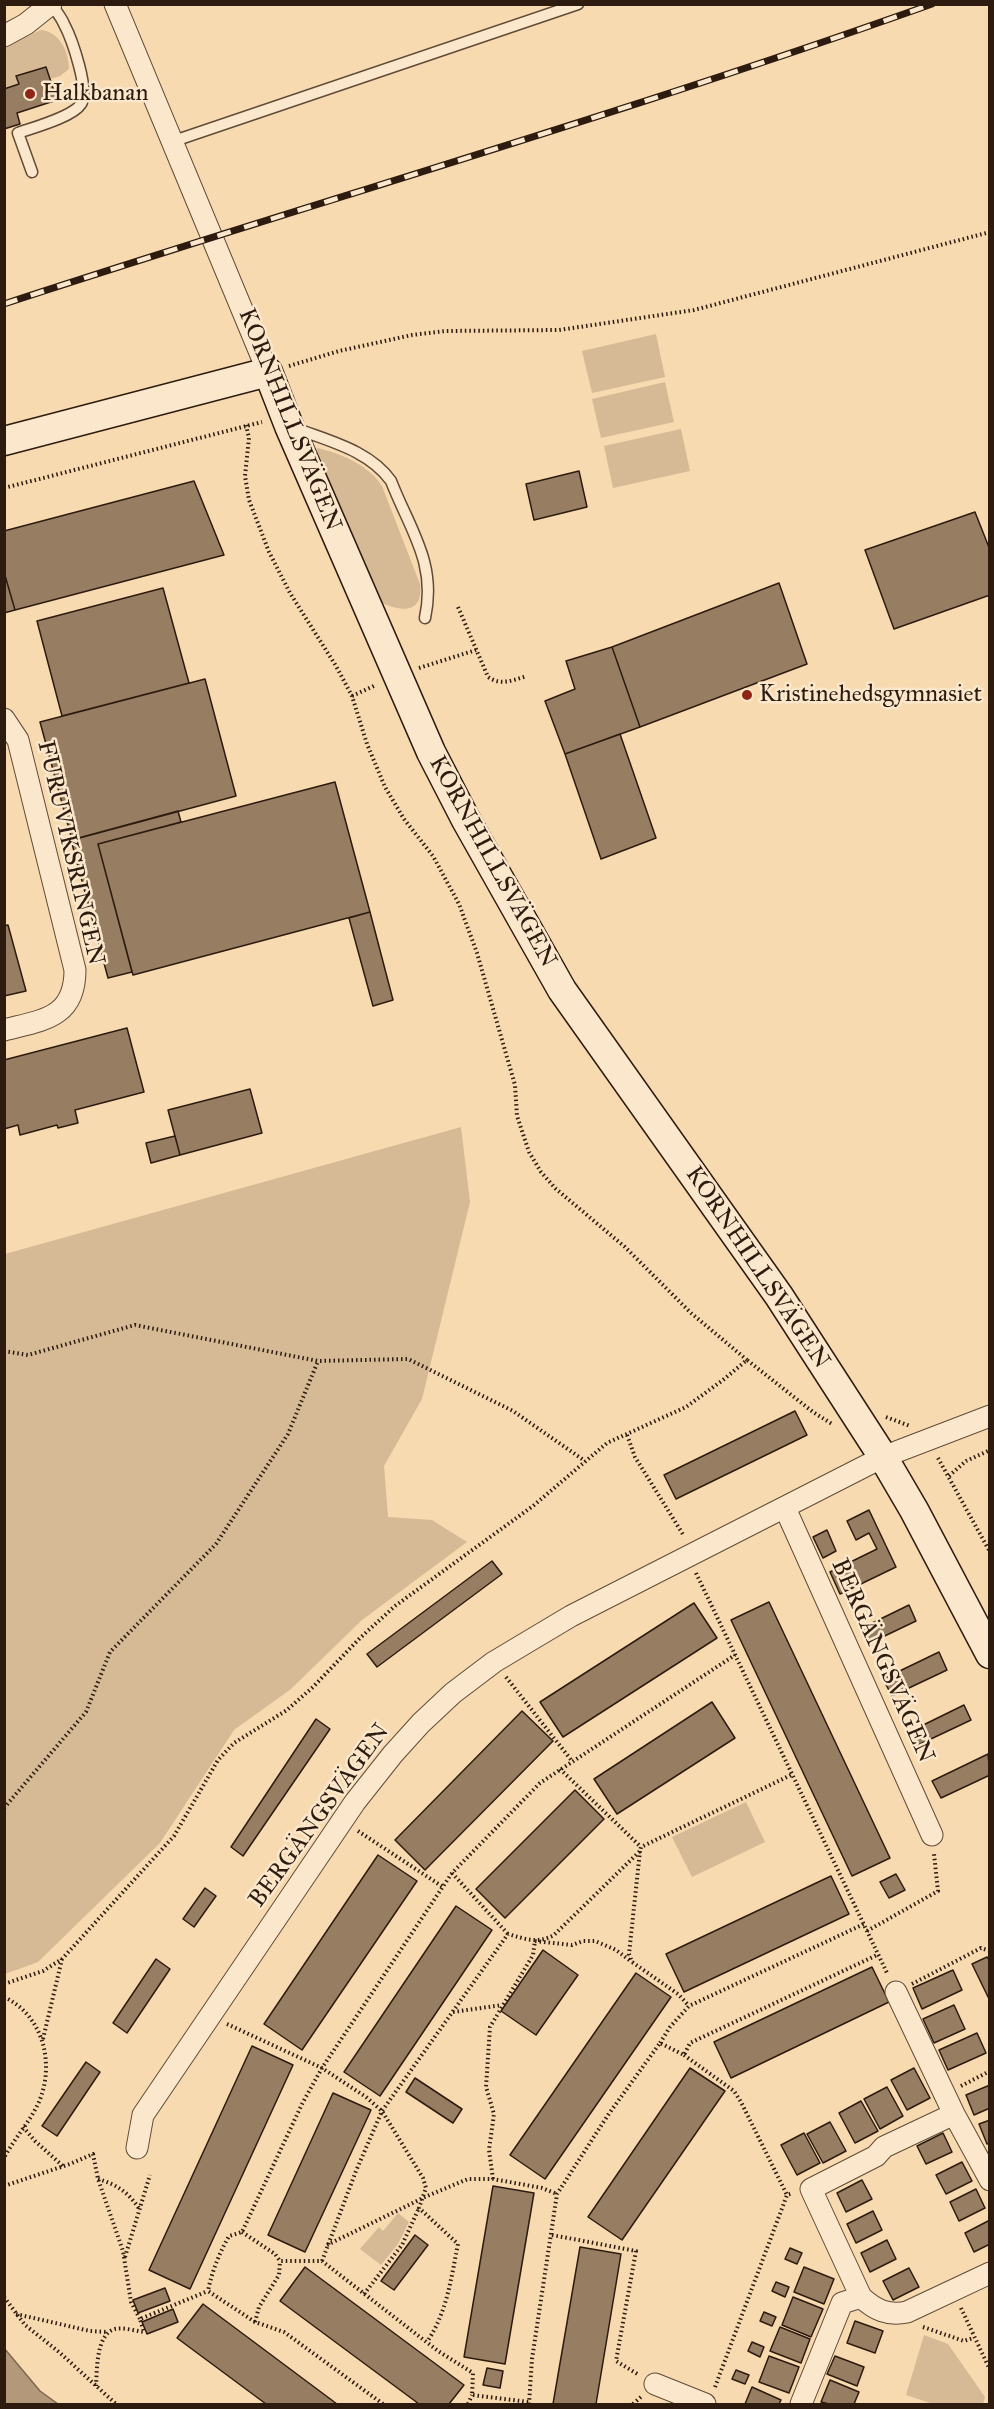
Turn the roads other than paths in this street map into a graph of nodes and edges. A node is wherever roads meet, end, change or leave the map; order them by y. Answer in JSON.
{"nodes":[{"id":1,"x":51,"y":4,"type":"edge"},
{"id":2,"x":116,"y":4,"type":"edge"},
{"id":3,"x":578,"y":4,"type":"edge"},
{"id":4,"x":4,"y":36,"type":"edge"},
{"id":5,"x":174,"y":141,"type":"junction"},
{"id":6,"x":32,"y":172,"type":"dead end"},
{"id":7,"x":268,"y":372,"type":"junction"},
{"id":8,"x":287,"y":420,"type":"junction"},
{"id":9,"x":4,"y":441,"type":"edge"},
{"id":10,"x":425,"y":618,"type":"dead end"},
{"id":11,"x":4,"y":719,"type":"edge"},
{"id":12,"x":4,"y":1030,"type":"edge"},
{"id":13,"x":990,"y":1416,"type":"edge"},
{"id":14,"x":883,"y":1456,"type":"junction"},
{"id":15,"x":785,"y":1508,"type":"junction"},
{"id":16,"x":990,"y":1654,"type":"edge"},
{"id":17,"x":932,"y":1835,"type":"road end"},
{"id":18,"x":896,"y":1992,"type":"road end"},
{"id":19,"x":954,"y":2114,"type":"junction"},
{"id":20,"x":137,"y":2148,"type":"dead end"},
{"id":21,"x":990,"y":2180,"type":"edge"},
{"id":22,"x":990,"y":2273,"type":"edge"},
{"id":23,"x":852,"y":2300,"type":"junction"},
{"id":24,"x":655,"y":2384,"type":"road end"},
{"id":25,"x":709,"y":2399,"type":"edge"},
{"id":26,"x":801,"y":2404,"type":"edge"}],
"edges":[{"from":1,"to":4,"type":"street"},
{"from":1,"to":6,"type":"lane"},
{"from":2,"to":5,"type":"street","name":"KORNHILLSVÄGEN"},
{"from":3,"to":5,"type":"lane"},
{"from":5,"to":7,"type":"street","name":"KORNHILLSVÄGEN"},
{"from":7,"to":8,"type":"street","name":"KORNHILLSVÄGEN"},
{"from":7,"to":9,"type":"street"},
{"from":8,"to":10,"type":"lane"},
{"from":8,"to":14,"type":"street","name":"KORNHILLSVÄGEN"},
{"from":11,"to":12,"type":"street","name":"FURUVIKSRINGEN"},
{"from":13,"to":14,"type":"street","name":"BERGÄNGSVÄGEN"},
{"from":14,"to":15,"type":"street","name":"BERGÄNGSVÄGEN"},
{"from":14,"to":16,"type":"street","name":"KORNHILLSVÄGEN"},
{"from":15,"to":17,"type":"street","name":"BERGÄNGSVÄGEN"},
{"from":15,"to":20,"type":"street","name":"BERGÄNGSVÄGEN"},
{"from":18,"to":19,"type":"street"},
{"from":19,"to":21,"type":"street"},
{"from":19,"to":23,"type":"street"},
{"from":22,"to":23,"type":"street"},
{"from":23,"to":26,"type":"street"},
{"from":24,"to":25,"type":"street"}]}
